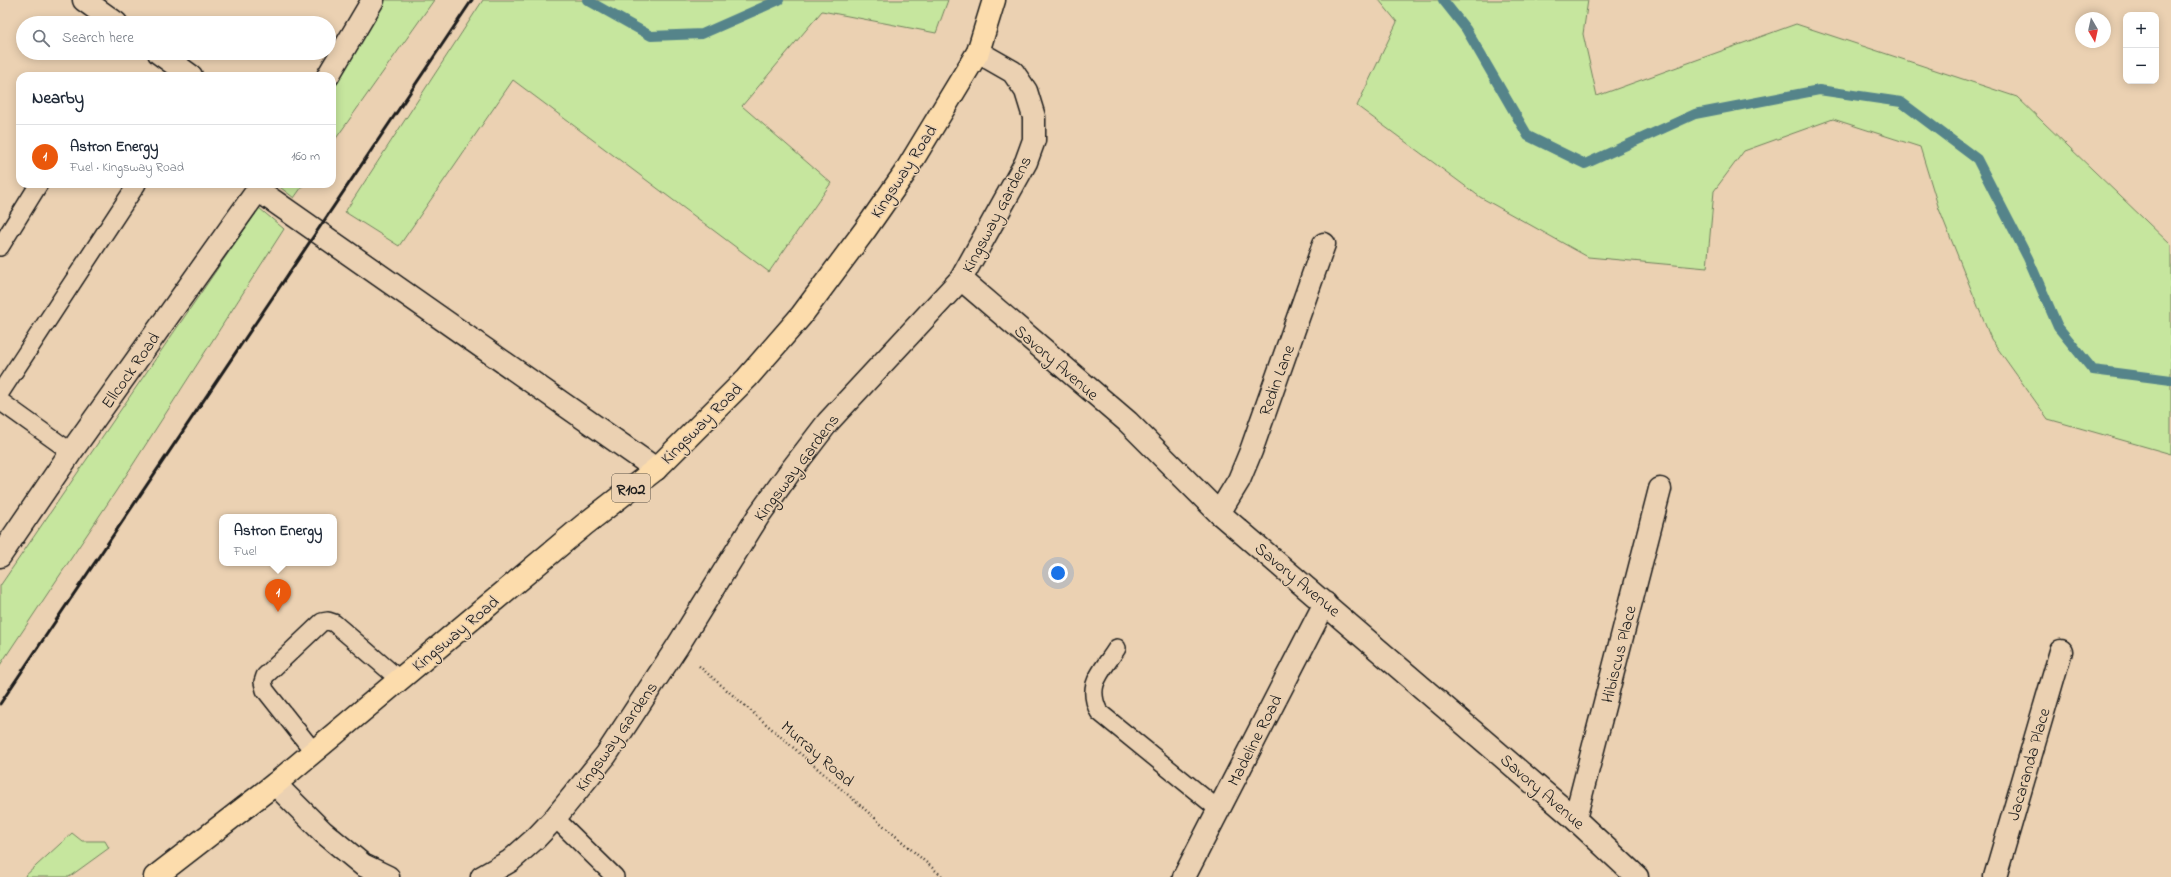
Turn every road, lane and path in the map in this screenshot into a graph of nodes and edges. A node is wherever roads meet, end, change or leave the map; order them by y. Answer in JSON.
{"nodes":[{"id":1,"x":84,"y":0,"type":"edge"},
{"id":2,"x":373,"y":0,"type":"edge"},
{"id":3,"x":994,"y":0,"type":"edge"},
{"id":4,"x":106,"y":16,"type":"edge"},
{"id":5,"x":978,"y":52,"type":"junction"},
{"id":6,"x":169,"y":60,"type":"edge"},
{"id":7,"x":185,"y":72,"type":"edge"},
{"id":8,"x":330,"y":72,"type":"edge"},
{"id":9,"x":37,"y":188,"type":"edge"},
{"id":10,"x":134,"y":188,"type":"edge"},
{"id":11,"x":259,"y":188,"type":"edge"},
{"id":12,"x":261,"y":188,"type":"edge"},
{"id":13,"x":1324,"y":244,"type":"dead end"},
{"id":14,"x":0,"y":247,"type":"edge"},
{"id":15,"x":961,"y":280,"type":"junction"},
{"id":16,"x":0,"y":393,"type":"edge"},
{"id":17,"x":0,"y":401,"type":"edge"},
{"id":18,"x":71,"y":452,"type":"junction"},
{"id":19,"x":656,"y":469,"type":"junction"},
{"id":20,"x":1660,"y":489,"type":"dead end"},
{"id":21,"x":1219,"y":513,"type":"junction"},
{"id":22,"x":0,"y":556,"type":"edge"},
{"id":23,"x":1325,"y":602,"type":"junction"},
{"id":24,"x":677,"y":647,"type":"junction"},
{"id":25,"x":1117,"y":648,"type":"dead end"},
{"id":26,"x":2061,"y":651,"type":"dead end"},
{"id":27,"x":400,"y":680,"type":"junction"},
{"id":28,"x":314,"y":752,"type":"junction"},
{"id":29,"x":275,"y":784,"type":"junction"},
{"id":30,"x":1218,"y":809,"type":"junction"},
{"id":31,"x":555,"y":818,"type":"junction"},
{"id":32,"x":1575,"y":819,"type":"junction"},
{"id":33,"x":361,"y":871,"type":"edge"},
{"id":34,"x":155,"y":877,"type":"edge"},
{"id":35,"x":388,"y":877,"type":"edge"},
{"id":36,"x":482,"y":877,"type":"edge"},
{"id":37,"x":615,"y":877,"type":"edge"},
{"id":38,"x":943,"y":877,"type":"edge"},
{"id":39,"x":1184,"y":877,"type":"edge"},
{"id":40,"x":1637,"y":877,"type":"edge"},
{"id":41,"x":1994,"y":877,"type":"edge"}],
"edges":[{"from":1,"to":4,"type":"street"},
{"from":2,"to":8,"type":"street"},
{"from":3,"to":5,"type":"main road","name":"Kingsway Road","number":"R102"},
{"from":5,"to":15,"type":"street","name":"Kingsway Gardens"},
{"from":5,"to":19,"type":"main road","name":"Kingsway Road","number":"R102"},
{"from":6,"to":7,"type":"street"},
{"from":9,"to":14,"type":"lane"},
{"from":10,"to":16,"type":"lane"},
{"from":11,"to":18,"type":"street","name":"Ellcock Road"},
{"from":12,"to":19,"type":"street"},
{"from":13,"to":21,"type":"street","name":"Redin Lane"},
{"from":15,"to":21,"type":"street","name":"Savory Avenue"},
{"from":15,"to":24,"type":"street","name":"Kingsway Gardens"},
{"from":17,"to":18,"type":"lane"},
{"from":18,"to":22,"type":"street","name":"Ellcock Road"},
{"from":19,"to":27,"type":"main road","name":"Kingsway Road","number":"R102"},
{"from":20,"to":32,"type":"street","name":"Hibiscus Place"},
{"from":21,"to":23,"type":"street","name":"Savory Avenue"},
{"from":23,"to":30,"type":"street","name":"Madeline Road"},
{"from":23,"to":32,"type":"street","name":"Savory Avenue"},
{"from":24,"to":31,"type":"street","name":"Kingsway Gardens"},
{"from":24,"to":38,"type":"path","name":"Murray Road"},
{"from":25,"to":30,"type":"lane"},
{"from":26,"to":41,"type":"street","name":"Jacaranda Place"},
{"from":27,"to":28,"type":"main road","name":"Kingsway Road","number":"R102"},
{"from":27,"to":28,"type":"lane"},
{"from":28,"to":29,"type":"main road","name":"Kingsway Road","number":"R102"},
{"from":29,"to":33,"type":"street"},
{"from":29,"to":34,"type":"main road","name":"Kingsway Road","number":"R102"},
{"from":30,"to":39,"type":"street","name":"Madeline Road"},
{"from":31,"to":36,"type":"street","name":"Kingsway Gardens"},
{"from":31,"to":37,"type":"lane"},
{"from":32,"to":40,"type":"street","name":"Savory Avenue"},
{"from":33,"to":35,"type":"street"}]}
